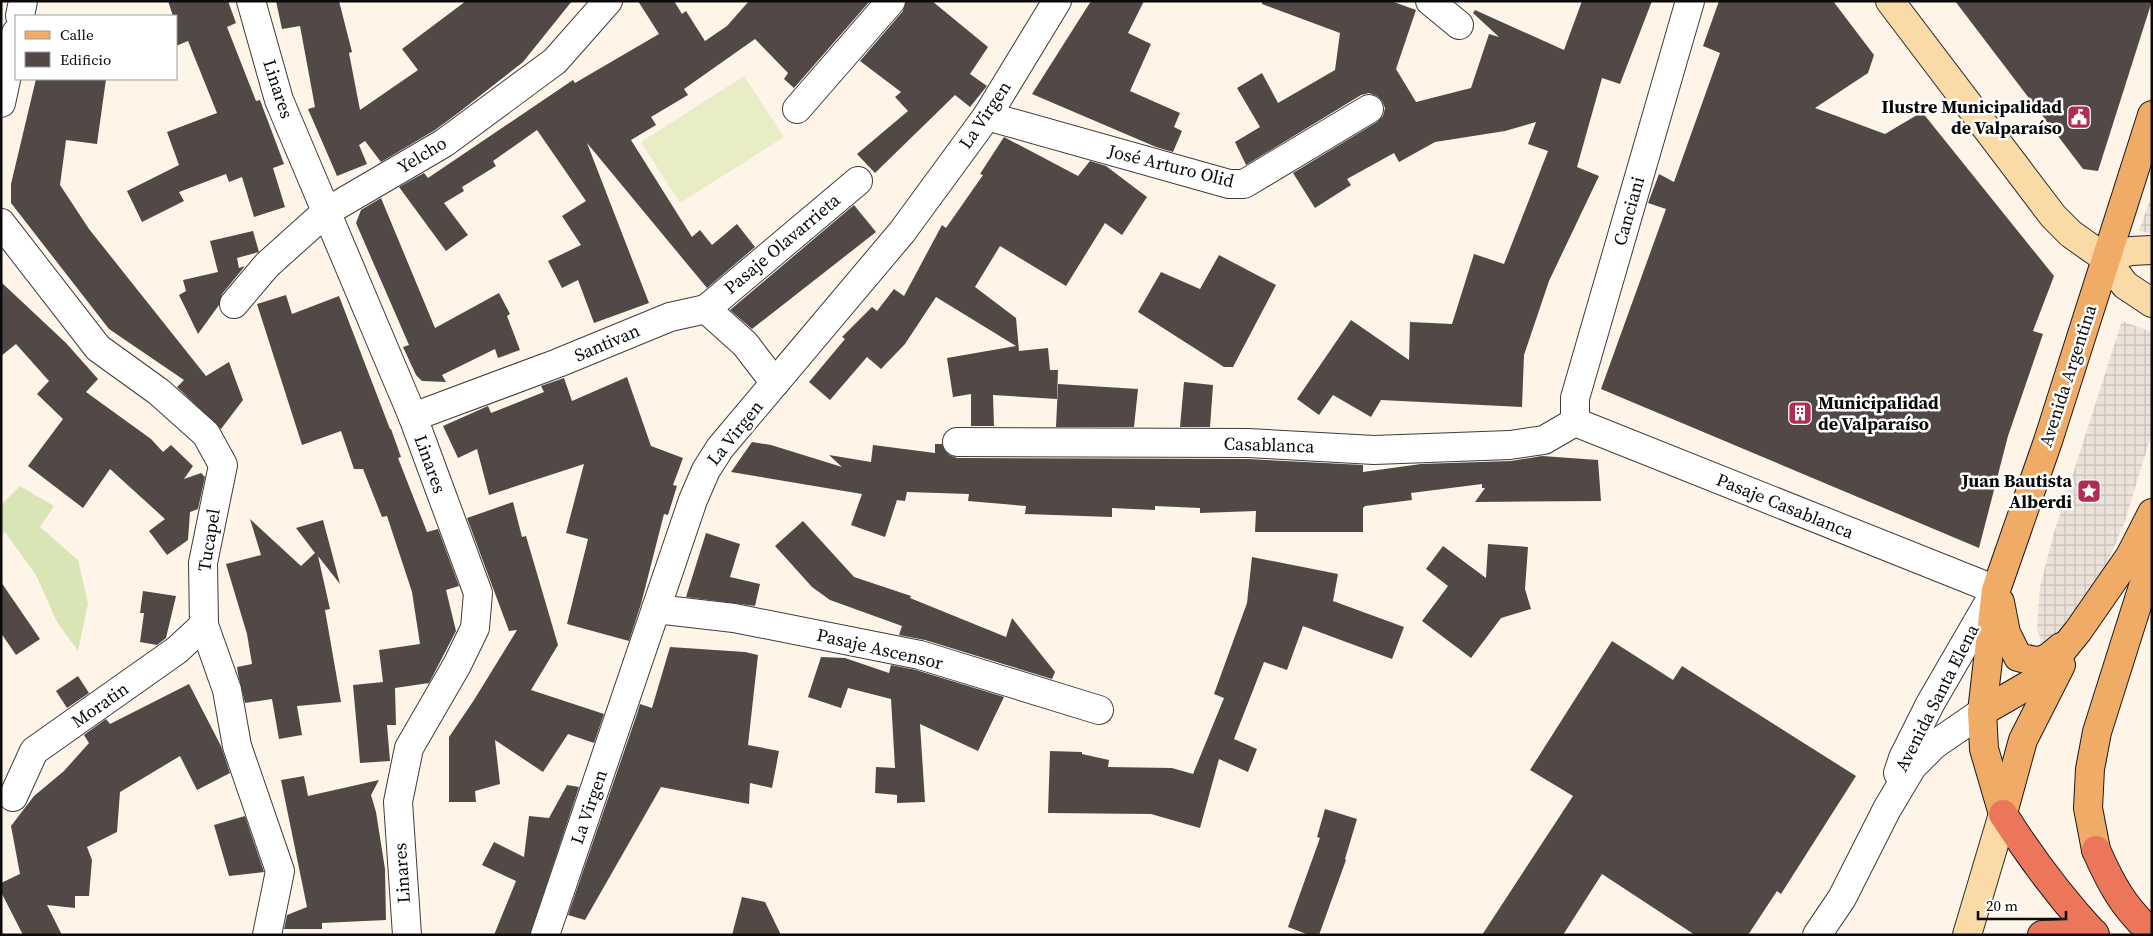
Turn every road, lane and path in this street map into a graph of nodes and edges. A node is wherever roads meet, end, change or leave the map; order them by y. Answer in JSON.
{"nodes":[{"id":1,"x":23,"y":1,"type":"edge"},
{"id":2,"x":251,"y":1,"type":"edge"},
{"id":3,"x":608,"y":1,"type":"edge"},
{"id":4,"x":891,"y":1,"type":"edge"},
{"id":5,"x":1057,"y":1,"type":"edge"},
{"id":6,"x":1430,"y":1,"type":"edge"},
{"id":7,"x":1690,"y":1,"type":"edge"},
{"id":8,"x":1890,"y":1,"type":"edge"},
{"id":9,"x":20,"y":15,"type":"edge"},
{"id":10,"x":1459,"y":25,"type":"dead end"},
{"id":11,"x":15,"y":35,"type":"edge"},
{"id":12,"x":6,"y":52,"type":"edge"},
{"id":13,"x":1,"y":103,"type":"edge"},
{"id":14,"x":797,"y":109,"type":"dead end"},
{"id":15,"x":1369,"y":109,"type":"dead end"},
{"id":16,"x":2152,"y":115,"type":"edge"},
{"id":17,"x":987,"y":116,"type":"junction"},
{"id":18,"x":858,"y":181,"type":"dead end"},
{"id":19,"x":326,"y":212,"type":"junction"},
{"id":20,"x":1,"y":223,"type":"edge"},
{"id":21,"x":2152,"y":250,"type":"edge"},
{"id":22,"x":2105,"y":258,"type":"junction"},
{"id":23,"x":234,"y":304,"type":"dead end"},
{"id":24,"x":2152,"y":304,"type":"edge"},
{"id":25,"x":706,"y":309,"type":"junction"},
{"id":26,"x":775,"y":383,"type":"junction"},
{"id":27,"x":413,"y":418,"type":"junction"},
{"id":28,"x":1575,"y":422,"type":"junction"},
{"id":29,"x":957,"y":442,"type":"dead end"},
{"id":30,"x":2152,"y":512,"type":"edge"},
{"id":31,"x":2152,"y":558,"type":"edge"},
{"id":32,"x":1996,"y":590,"type":"junction"},
{"id":33,"x":656,"y":610,"type":"junction"},
{"id":34,"x":204,"y":625,"type":"junction"},
{"id":35,"x":2078,"y":631,"type":"junction"},
{"id":36,"x":1099,"y":710,"type":"dead end"},
{"id":37,"x":1982,"y":712,"type":"junction"},
{"id":38,"x":13,"y":797,"type":"dead end"},
{"id":39,"x":1887,"y":809,"type":"junction"},
{"id":40,"x":2003,"y":814,"type":"junction"},
{"id":41,"x":2096,"y":850,"type":"joint"},
{"id":42,"x":2152,"y":933,"type":"edge"},
{"id":43,"x":2094,"y":934,"type":"edge"},
{"id":44,"x":267,"y":935,"type":"edge"},
{"id":45,"x":407,"y":935,"type":"edge"},
{"id":46,"x":545,"y":935,"type":"edge"},
{"id":47,"x":1817,"y":935,"type":"edge"},
{"id":48,"x":1967,"y":935,"type":"edge"},
{"id":49,"x":2042,"y":935,"type":"edge"}],
"edges":[{"from":1,"to":9,"type":"street"},
{"from":2,"to":19,"type":"street","name":"Linares"},
{"from":3,"to":19,"type":"street","name":"Yelcho"},
{"from":4,"to":14,"type":"street"},
{"from":5,"to":17,"type":"street","name":"La Virgen"},
{"from":6,"to":10,"type":"street"},
{"from":7,"to":28,"type":"street","name":"Canciani"},
{"from":8,"to":22,"type":"main road"},
{"from":11,"to":12,"type":"street"},
{"from":12,"to":13,"type":"street"},
{"from":15,"to":17,"type":"street","name":"José Arturo Olid"},
{"from":16,"to":22,"type":"main road","name":"Avenida Argentina"},
{"from":17,"to":26,"type":"street","name":"La Virgen"},
{"from":18,"to":25,"type":"street","name":"Pasaje Olavarrieta"},
{"from":19,"to":23,"type":"street","name":"Yelcho"},
{"from":19,"to":27,"type":"street","name":"Linares"},
{"from":20,"to":34,"type":"street","name":"Tucapel"},
{"from":21,"to":22,"type":"main road"},
{"from":22,"to":24,"type":"main road"},
{"from":22,"to":32,"type":"main road","name":"Avenida Argentina"},
{"from":25,"to":26,"type":"street"},
{"from":25,"to":27,"type":"street","name":"Santivan"},
{"from":26,"to":33,"type":"street","name":"La Virgen"},
{"from":27,"to":45,"type":"street","name":"Linares"},
{"from":28,"to":29,"type":"street","name":"Casablanca"},
{"from":28,"to":32,"type":"street","name":"Pasaje Casablanca"},
{"from":30,"to":35,"type":"main road"},
{"from":31,"to":41,"type":"main road"},
{"from":32,"to":35,"type":"main road"},
{"from":32,"to":37,"type":"main road","name":"Avenida Argentina"},
{"from":32,"to":39,"type":"street","name":"Avenida Santa Elena"},
{"from":33,"to":36,"type":"street","name":"Pasaje Ascensor"},
{"from":33,"to":46,"type":"street","name":"La Virgen"},
{"from":34,"to":38,"type":"street","name":"Moratin"},
{"from":34,"to":44,"type":"street","name":"Tucapel"},
{"from":35,"to":37,"type":"main road"},
{"from":35,"to":40,"type":"main road"},
{"from":37,"to":39,"type":"street","name":"Avenida Santa Elena"},
{"from":37,"to":40,"type":"main road","name":"Avenida Argentina"},
{"from":39,"to":47,"type":"street","name":"Avenida Santa Elena"},
{"from":40,"to":43,"type":"highway"},
{"from":40,"to":48,"type":"main road"},
{"from":41,"to":42,"type":"highway"},
{"from":43,"to":49,"type":"highway"}]}
